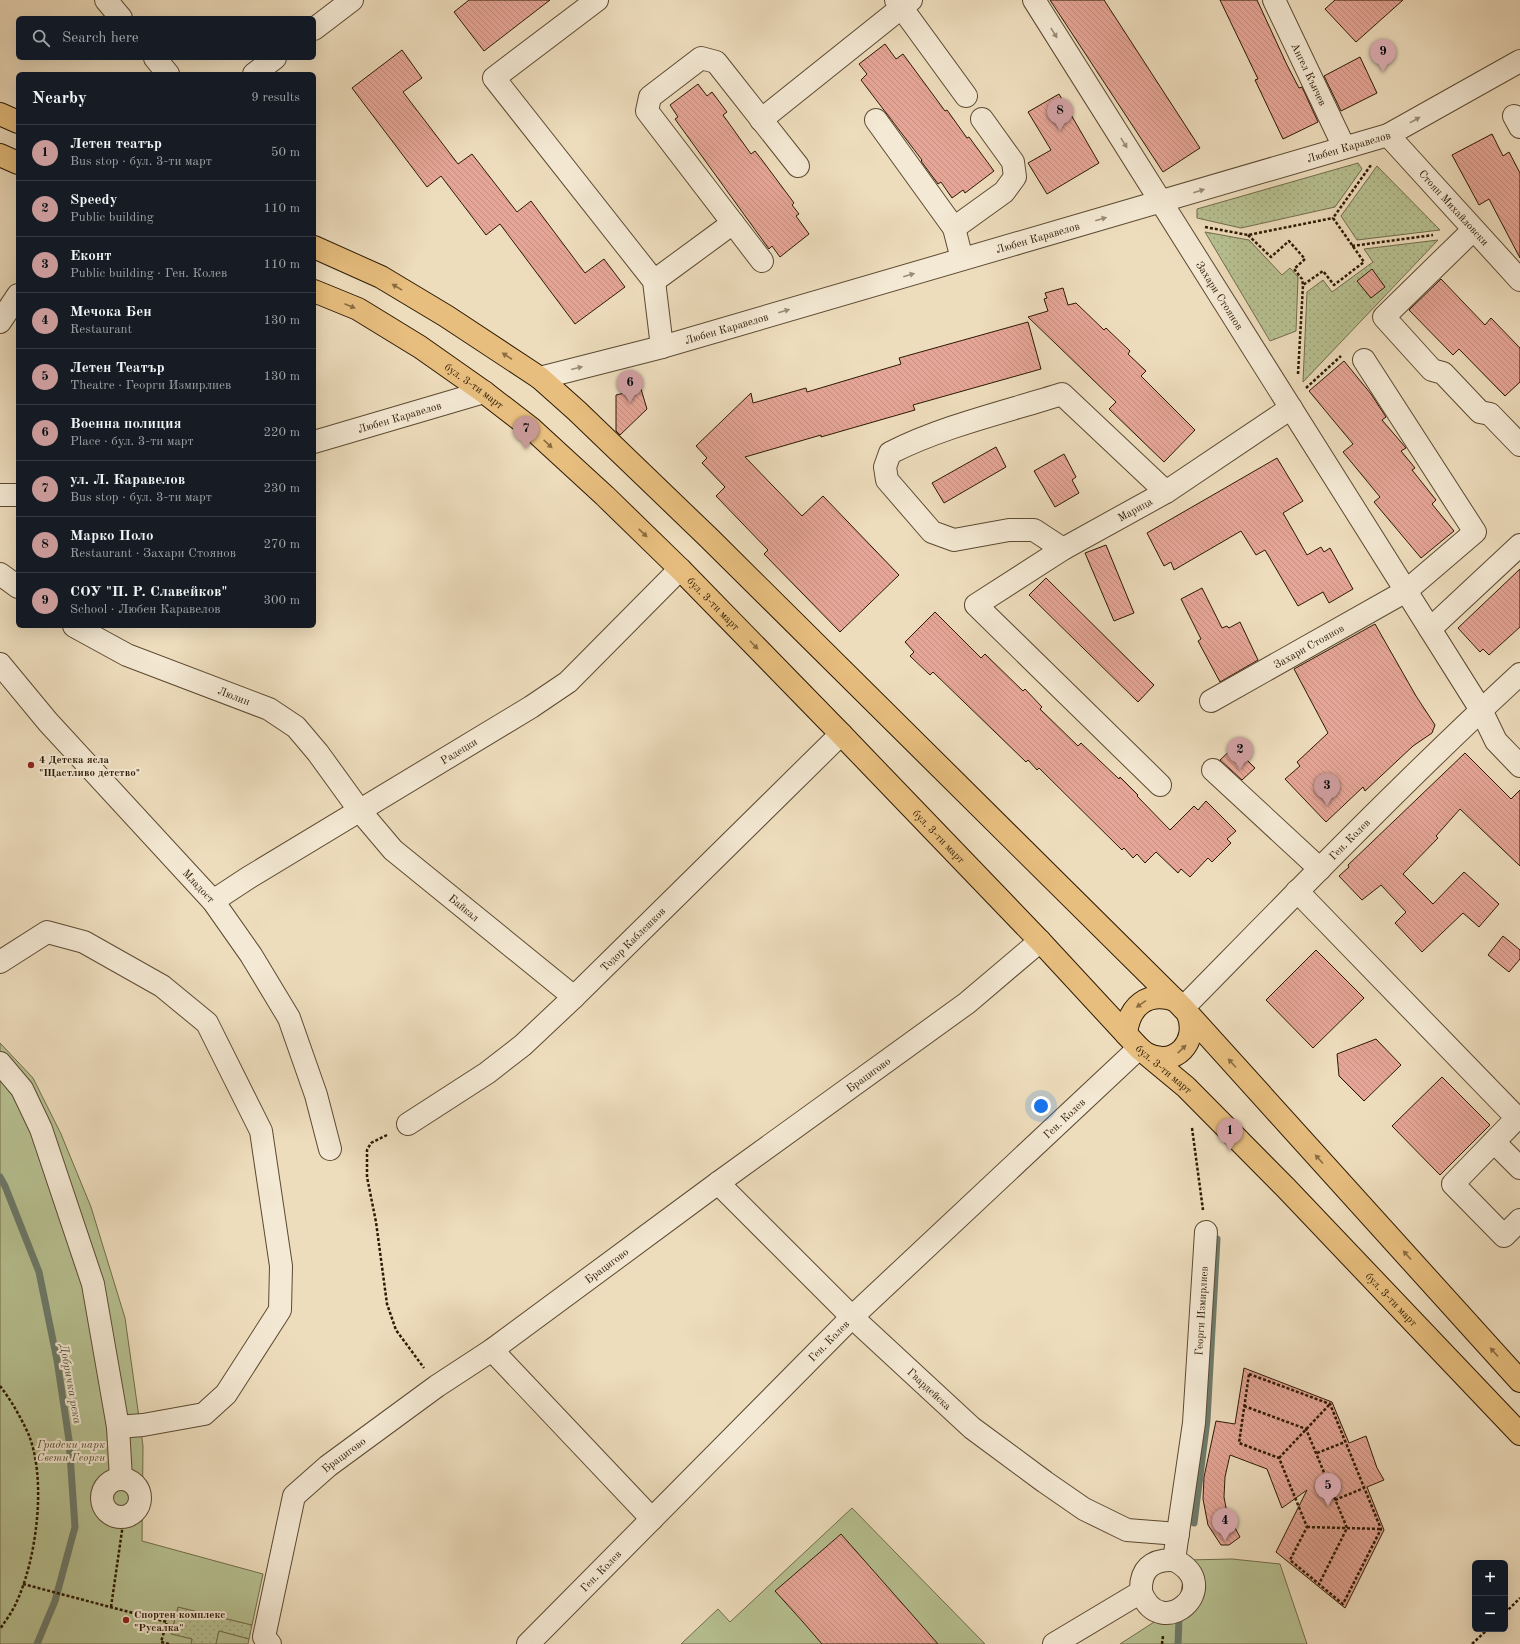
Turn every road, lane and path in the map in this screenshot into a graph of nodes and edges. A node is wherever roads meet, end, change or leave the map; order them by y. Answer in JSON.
{"nodes":[{"id":1,"x":106,"y":0,"type":"edge"},
{"id":2,"x":352,"y":0,"type":"edge"},
{"id":3,"x":597,"y":0,"type":"edge"},
{"id":4,"x":1034,"y":0,"type":"edge"},
{"id":5,"x":1274,"y":0,"type":"edge"},
{"id":6,"x":903,"y":2,"type":"edge"},
{"id":7,"x":119,"y":16,"type":"edge"},
{"id":8,"x":316,"y":27,"type":"edge"},
{"id":9,"x":157,"y":60,"type":"edge"},
{"id":10,"x":272,"y":60,"type":"edge"},
{"id":11,"x":1520,"y":61,"type":"edge"},
{"id":12,"x":166,"y":72,"type":"edge"},
{"id":13,"x":257,"y":72,"type":"edge"},
{"id":14,"x":966,"y":96,"type":"dead end"},
{"id":15,"x":0,"y":114,"type":"edge"},
{"id":16,"x":982,"y":118,"type":"dead end"},
{"id":17,"x":761,"y":120,"type":"junction"},
{"id":18,"x":876,"y":120,"type":"dead end"},
{"id":19,"x":16,"y":121,"type":"edge"},
{"id":20,"x":1388,"y":135,"type":"junction"},
{"id":21,"x":1344,"y":147,"type":"junction"},
{"id":22,"x":0,"y":155,"type":"edge"},
{"id":23,"x":16,"y":162,"type":"edge"},
{"id":24,"x":798,"y":166,"type":"dead end"},
{"id":25,"x":1162,"y":202,"type":"junction"},
{"id":26,"x":1332,"y":218,"type":"junction"},
{"id":27,"x":1174,"y":221,"type":"junction"},
{"id":28,"x":733,"y":223,"type":"junction"},
{"id":29,"x":954,"y":228,"type":"junction"},
{"id":30,"x":1474,"y":230,"type":"junction"},
{"id":31,"x":1248,"y":235,"type":"junction"},
{"id":32,"x":1436,"y":235,"type":"dead end"},
{"id":33,"x":1352,"y":246,"type":"junction"},
{"id":34,"x":319,"y":247,"type":"edge"},
{"id":35,"x":962,"y":259,"type":"junction"},
{"id":36,"x":762,"y":261,"type":"dead end"},
{"id":37,"x":1519,"y":277,"type":"edge"},
{"id":38,"x":654,"y":281,"type":"junction"},
{"id":39,"x":1303,"y":285,"type":"junction"},
{"id":40,"x":316,"y":292,"type":"edge"},
{"id":41,"x":16,"y":298,"type":"edge"},
{"id":42,"x":0,"y":322,"type":"edge"},
{"id":43,"x":662,"y":347,"type":"junction"},
{"id":44,"x":1343,"y":354,"type":"dead end"},
{"id":45,"x":1364,"y":360,"type":"dead end"},
{"id":46,"x":1298,"y":375,"type":"dead end"},
{"id":47,"x":540,"y":378,"type":"junction"},
{"id":48,"x":484,"y":392,"type":"junction"},
{"id":49,"x":1297,"y":400,"type":"junction"},
{"id":50,"x":316,"y":441,"type":"edge"},
{"id":51,"x":1520,"y":445,"type":"edge"},
{"id":52,"x":1166,"y":492,"type":"junction"},
{"id":53,"x":0,"y":495,"type":"edge"},
{"id":54,"x":16,"y":495,"type":"edge"},
{"id":55,"x":1520,"y":545,"type":"edge"},
{"id":56,"x":1062,"y":549,"type":"junction"},
{"id":57,"x":680,"y":569,"type":"junction"},
{"id":58,"x":0,"y":574,"type":"edge"},
{"id":59,"x":16,"y":586,"type":"edge"},
{"id":60,"x":1406,"y":591,"type":"junction"},
{"id":61,"x":78,"y":628,"type":"edge"},
{"id":62,"x":1430,"y":629,"type":"junction"},
{"id":63,"x":0,"y":664,"type":"edge"},
{"id":64,"x":1520,"y":674,"type":"edge"},
{"id":65,"x":1211,"y":701,"type":"dead end"},
{"id":66,"x":1481,"y":710,"type":"junction"},
{"id":67,"x":841,"y":734,"type":"junction"},
{"id":68,"x":1520,"y":766,"type":"edge"},
{"id":69,"x":1213,"y":770,"type":"dead end"},
{"id":70,"x":1160,"y":785,"type":"dead end"},
{"id":71,"x":360,"y":811,"type":"junction"},
{"id":72,"x":1320,"y":869,"type":"junction"},
{"id":73,"x":1297,"y":891,"type":"junction"},
{"id":74,"x":213,"y":902,"type":"junction"},
{"id":75,"x":1040,"y":941,"type":"junction"},
{"id":76,"x":0,"y":962,"type":"edge"},
{"id":77,"x":574,"y":997,"type":"junction"},
{"id":78,"x":1182,"y":1007,"type":"junction"},
{"id":79,"x":1137,"y":1045,"type":"junction"},
{"id":80,"x":0,"y":1063,"type":"edge"},
{"id":81,"x":408,"y":1124,"type":"joint"},
{"id":82,"x":1191,"y":1125,"type":"dead end"},
{"id":83,"x":1494,"y":1142,"type":"junction"},
{"id":84,"x":330,"y":1149,"type":"dead end"},
{"id":85,"x":1520,"y":1168,"type":"edge"},
{"id":86,"x":718,"y":1183,"type":"junction"},
{"id":87,"x":1520,"y":1220,"type":"edge"},
{"id":88,"x":1206,"y":1232,"type":"joint"},
{"id":89,"x":852,"y":1317,"type":"junction"},
{"id":90,"x":492,"y":1350,"type":"junction"},
{"id":91,"x":1520,"y":1381,"type":"edge"},
{"id":92,"x":0,"y":1386,"type":"edge"},
{"id":93,"x":437,"y":1386,"type":"junction"},
{"id":94,"x":1330,"y":1404,"type":"junction"},
{"id":95,"x":1244,"y":1406,"type":"junction"},
{"id":96,"x":118,"y":1427,"type":"junction"},
{"id":97,"x":1306,"y":1429,"type":"junction"},
{"id":98,"x":1520,"y":1434,"type":"edge"},
{"id":99,"x":1345,"y":1442,"type":"junction"},
{"id":100,"x":1316,"y":1453,"type":"junction"},
{"id":101,"x":1279,"y":1458,"type":"junction"},
{"id":102,"x":121,"y":1479,"type":"junction"},
{"id":103,"x":1364,"y":1488,"type":"junction"},
{"id":104,"x":1335,"y":1500,"type":"junction"},
{"id":105,"x":124,"y":1518,"type":"junction"},
{"id":106,"x":652,"y":1519,"type":"junction"},
{"id":107,"x":1307,"y":1527,"type":"junction"},
{"id":108,"x":1347,"y":1528,"type":"junction"},
{"id":109,"x":1381,"y":1529,"type":"junction"},
{"id":110,"x":1178,"y":1534,"type":"junction"},
{"id":111,"x":1174,"y":1560,"type":"junction"},
{"id":112,"x":23,"y":1584,"type":"junction"},
{"id":113,"x":1319,"y":1584,"type":"junction"},
{"id":114,"x":1141,"y":1592,"type":"junction"},
{"id":115,"x":1520,"y":1598,"type":"edge"},
{"id":116,"x":111,"y":1607,"type":"junction"},
{"id":117,"x":1508,"y":1610,"type":"edge"},
{"id":118,"x":0,"y":1630,"type":"edge"},
{"id":119,"x":1485,"y":1632,"type":"edge"},
{"id":120,"x":169,"y":1644,"type":"edge"},
{"id":121,"x":270,"y":1644,"type":"edge"},
{"id":122,"x":528,"y":1644,"type":"edge"},
{"id":123,"x":1054,"y":1644,"type":"edge"},
{"id":124,"x":1472,"y":1644,"type":"edge"}],
"edges":[{"from":1,"to":7,"type":"street"},
{"from":2,"to":8,"type":"street"},
{"from":3,"to":38,"type":"street"},
{"from":4,"to":25,"type":"street","name":"Захари Стоянов","one_way":true},
{"from":5,"to":21,"type":"street","name":"Ангел Кънчев"},
{"from":6,"to":14,"type":"street"},
{"from":6,"to":17,"type":"street"},
{"from":9,"to":12,"type":"street"},
{"from":10,"to":13,"type":"street"},
{"from":20,"to":11,"type":"street","name":"Любен Каравелов","one_way":true},
{"from":15,"to":19,"type":"main road"},
{"from":16,"to":29,"type":"street"},
{"from":17,"to":24,"type":"street"},
{"from":17,"to":28,"type":"street"},
{"from":18,"to":29,"type":"street"},
{"from":20,"to":21,"type":"street","name":"Любен Каравелов"},
{"from":20,"to":26,"type":"path"},
{"from":20,"to":30,"type":"street","name":"Стоян Михайловски"},
{"from":25,"to":21,"type":"street","name":"Любен Каравелов","one_way":true},
{"from":22,"to":23,"type":"main road"},
{"from":25,"to":27,"type":"street","name":"Захари Стоянов"},
{"from":35,"to":25,"type":"street","name":"Любен Каравелов","one_way":true},
{"from":26,"to":31,"type":"path"},
{"from":26,"to":33,"type":"path"},
{"from":27,"to":31,"type":"path"},
{"from":27,"to":49,"type":"street","name":"Захари Стоянов"},
{"from":28,"to":36,"type":"street"},
{"from":28,"to":38,"type":"street"},
{"from":29,"to":35,"type":"street"},
{"from":30,"to":37,"type":"street","name":"Стоян Михайловски"},
{"from":30,"to":51,"type":"street"},
{"from":31,"to":39,"type":"path"},
{"from":32,"to":33,"type":"path"},
{"from":33,"to":39,"type":"path"},
{"from":47,"to":34,"type":"main road","one_way":true},
{"from":43,"to":35,"type":"street","name":"Любен Каравелов","one_way":true},
{"from":38,"to":43,"type":"street"},
{"from":39,"to":46,"type":"path"},
{"from":40,"to":48,"type":"main road","name":"бул. 3-ти март","one_way":true},
{"from":41,"to":42,"type":"street"},
{"from":47,"to":43,"type":"street","name":"Любен Каравелов","one_way":true},
{"from":44,"to":49,"type":"path"},
{"from":45,"to":60,"type":"street"},
{"from":47,"to":78,"type":"main road"},
{"from":48,"to":50,"type":"street","name":"Любен Каравелов"},
{"from":48,"to":57,"type":"main road","name":"бул. 3-ти март","one_way":true},
{"from":49,"to":52,"type":"street","name":"Марица"},
{"from":49,"to":60,"type":"street","name":"Захари Стоянов"},
{"from":52,"to":56,"type":"street","name":"Марица"},
{"from":52,"to":56,"type":"street"},
{"from":53,"to":54,"type":"street"},
{"from":55,"to":62,"type":"street"},
{"from":56,"to":70,"type":"street","name":"Марица"},
{"from":57,"to":67,"type":"main road","name":"бул. 3-ти март","one_way":true},
{"from":57,"to":71,"type":"street","name":"Радецки"},
{"from":58,"to":59,"type":"street"},
{"from":60,"to":62,"type":"street","name":"Захари Стоянов"},
{"from":60,"to":65,"type":"street","name":"Захари Стоянов"},
{"from":61,"to":71,"type":"street","name":"Люлин"},
{"from":62,"to":66,"type":"street","name":"Захари Стоянов"},
{"from":63,"to":74,"type":"street","name":"Младост"},
{"from":64,"to":66,"type":"street","name":"Ген. Колев"},
{"from":66,"to":68,"type":"street","name":"Захари Стоянов"},
{"from":66,"to":72,"type":"street","name":"Ген. Колев"},
{"from":67,"to":75,"type":"main road","name":"бул. 3-ти март"},
{"from":67,"to":77,"type":"street","name":"Тодор Каблешков"},
{"from":69,"to":72,"type":"street"},
{"from":71,"to":74,"type":"street","name":"Радецки"},
{"from":71,"to":77,"type":"street","name":"Байкал"},
{"from":72,"to":73,"type":"street","name":"Ген. Колев"},
{"from":73,"to":78,"type":"street","name":"Ген. Колев"},
{"from":73,"to":83,"type":"street"},
{"from":74,"to":84,"type":"street","name":"Младост"},
{"from":75,"to":79,"type":"main road","name":"бул. 3-ти март"},
{"from":75,"to":86,"type":"street","name":"Брацигово"},
{"from":76,"to":96,"type":"street"},
{"from":77,"to":81,"type":"street","name":"Тодор Каблешков"},
{"from":78,"to":79,"type":"main road","one_way":true},
{"from":79,"to":78,"type":"main road","one_way":true},
{"from":91,"to":78,"type":"main road","one_way":true},
{"from":79,"to":89,"type":"street","name":"Ген. Колев"},
{"from":79,"to":98,"type":"main road","name":"бул. 3-ти март"},
{"from":80,"to":96,"type":"street"},
{"from":81,"to":93,"type":"path"},
{"from":82,"to":88,"type":"path"},
{"from":83,"to":85,"type":"street"},
{"from":83,"to":87,"type":"street"},
{"from":86,"to":89,"type":"street","name":"Гвардейска"},
{"from":86,"to":90,"type":"street","name":"Брацигово"},
{"from":88,"to":110,"type":"street","name":"Георги Измирлиев"},
{"from":89,"to":106,"type":"street","name":"Ген. Колев"},
{"from":89,"to":110,"type":"street","name":"Гвардейска"},
{"from":90,"to":93,"type":"street","name":"Брацигово"},
{"from":90,"to":106,"type":"street"},
{"from":92,"to":112,"type":"path"},
{"from":93,"to":121,"type":"street","name":"Брацигово"},
{"from":94,"to":95,"type":"path"},
{"from":94,"to":97,"type":"path"},
{"from":94,"to":99,"type":"path"},
{"from":95,"to":97,"type":"path"},
{"from":95,"to":101,"type":"path"},
{"from":96,"to":102,"type":"street"},
{"from":97,"to":100,"type":"path"},
{"from":97,"to":101,"type":"path"},
{"from":99,"to":100,"type":"path"},
{"from":99,"to":103,"type":"path"},
{"from":100,"to":104,"type":"path"},
{"from":101,"to":107,"type":"path"},
{"from":102,"to":105,"type":"street"},
{"from":102,"to":105,"type":"street"},
{"from":103,"to":104,"type":"path"},
{"from":103,"to":109,"type":"path"},
{"from":104,"to":108,"type":"path"},
{"from":105,"to":116,"type":"path"},
{"from":106,"to":122,"type":"street","name":"Ген. Колев"},
{"from":107,"to":108,"type":"path"},
{"from":107,"to":113,"type":"path"},
{"from":108,"to":109,"type":"path"},
{"from":108,"to":113,"type":"path"},
{"from":109,"to":113,"type":"path"},
{"from":110,"to":111,"type":"street","name":"Георги Измирлиев"},
{"from":111,"to":114,"type":"street"},
{"from":111,"to":114,"type":"street"},
{"from":112,"to":116,"type":"path"},
{"from":112,"to":118,"type":"path"},
{"from":114,"to":123,"type":"street"},
{"from":115,"to":117,"type":"path"},
{"from":116,"to":120,"type":"path"},
{"from":119,"to":124,"type":"path"}]}
